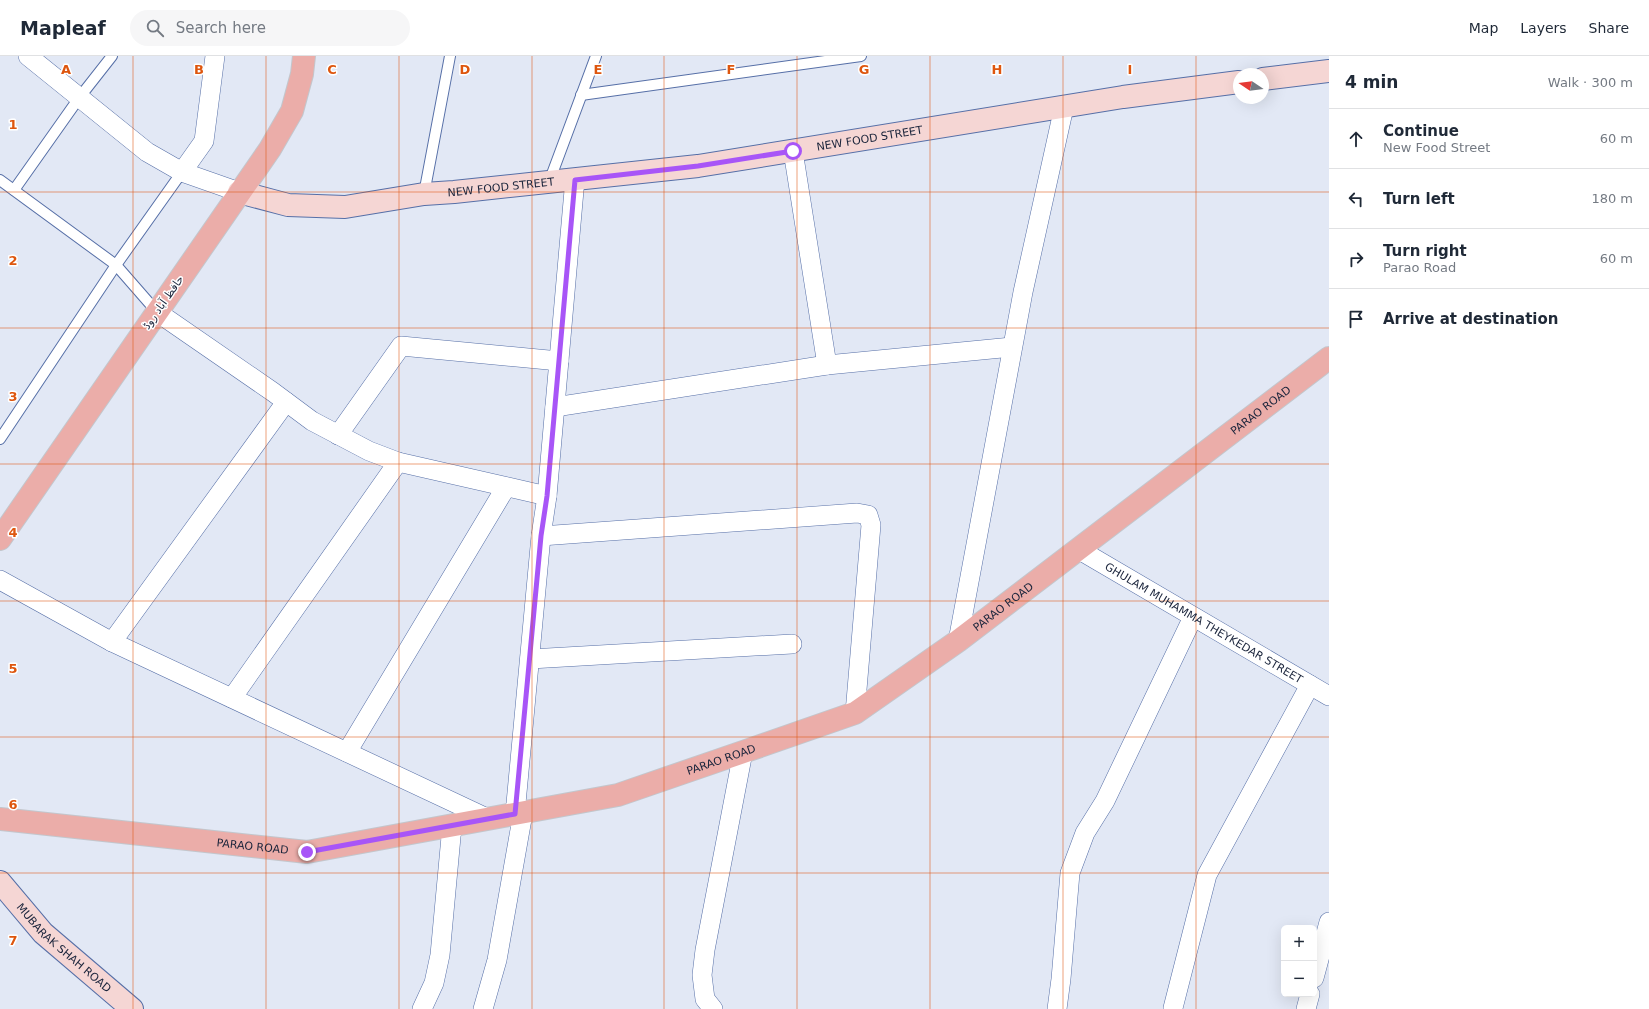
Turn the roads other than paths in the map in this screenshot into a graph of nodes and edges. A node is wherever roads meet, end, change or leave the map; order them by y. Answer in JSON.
{"nodes":[{"id":1,"x":28,"y":56,"type":"edge"},
{"id":2,"x":112,"y":56,"type":"edge"},
{"id":3,"x":215,"y":56,"type":"edge"},
{"id":4,"x":304,"y":56,"type":"edge"},
{"id":5,"x":450,"y":56,"type":"edge"},
{"id":6,"x":596,"y":56,"type":"edge"},
{"id":7,"x":861,"y":56,"type":"edge"},
{"id":8,"x":1329,"y":70,"type":"edge"},
{"id":9,"x":1269,"y":78,"type":"edge"},
{"id":10,"x":1233,"y":83,"type":"edge"},
{"id":11,"x":581,"y":95,"type":"junction"},
{"id":12,"x":79,"y":98,"type":"junction"},
{"id":13,"x":1064,"y":106,"type":"junction"},
{"id":14,"x":793,"y":151,"type":"junction"},
{"id":15,"x":182,"y":172,"type":"junction"},
{"id":16,"x":0,"y":180,"type":"edge"},
{"id":17,"x":575,"y":180,"type":"junction"},
{"id":18,"x":549,"y":182,"type":"junction"},
{"id":19,"x":14,"y":190,"type":"junction"},
{"id":20,"x":239,"y":192,"type":"junction"},
{"id":21,"x":424,"y":194,"type":"junction"},
{"id":22,"x":116,"y":265,"type":"junction"},
{"id":23,"x":157,"y":312,"type":"junction"},
{"id":24,"x":1012,"y":347,"type":"junction"},
{"id":25,"x":1329,"y":358,"type":"edge"},
{"id":26,"x":559,"y":360,"type":"junction"},
{"id":27,"x":827,"y":365,"type":"junction"},
{"id":28,"x":286,"y":402,"type":"junction"},
{"id":29,"x":555,"y":407,"type":"junction"},
{"id":30,"x":338,"y":435,"type":"junction"},
{"id":31,"x":0,"y":439,"type":"edge"},
{"id":32,"x":398,"y":462,"type":"junction"},
{"id":33,"x":506,"y":487,"type":"junction"},
{"id":34,"x":547,"y":496,"type":"junction"},
{"id":35,"x":541,"y":536,"type":"junction"},
{"id":36,"x":0,"y":539,"type":"edge"},
{"id":37,"x":1078,"y":549,"type":"junction"},
{"id":38,"x":0,"y":580,"type":"edge"},
{"id":39,"x":1193,"y":617,"type":"junction"},
{"id":40,"x":958,"y":641,"type":"junction"},
{"id":41,"x":112,"y":642,"type":"junction"},
{"id":42,"x":792,"y":644,"type":"dead end"},
{"id":43,"x":530,"y":659,"type":"junction"},
{"id":44,"x":1310,"y":685,"type":"junction"},
{"id":45,"x":1329,"y":696,"type":"edge"},
{"id":46,"x":232,"y":698,"type":"junction"},
{"id":47,"x":854,"y":713,"type":"junction"},
{"id":48,"x":348,"y":752,"type":"junction"},
{"id":49,"x":742,"y":752,"type":"junction"},
{"id":50,"x":519,"y":813,"type":"junction"},
{"id":51,"x":0,"y":819,"type":"edge"},
{"id":52,"x":489,"y":819,"type":"junction"},
{"id":53,"x":452,"y":826,"type":"junction"},
{"id":54,"x":0,"y":882,"type":"edge"},
{"id":55,"x":1329,"y":922,"type":"edge"},
{"id":56,"x":1317,"y":967,"type":"edge"},
{"id":57,"x":1309,"y":997,"type":"edge"},
{"id":58,"x":1173,"y":1008,"type":"dead end"},
{"id":59,"x":132,"y":1009,"type":"edge"},
{"id":60,"x":422,"y":1009,"type":"edge"},
{"id":61,"x":483,"y":1009,"type":"edge"},
{"id":62,"x":713,"y":1009,"type":"edge"},
{"id":63,"x":1057,"y":1009,"type":"edge"},
{"id":64,"x":1306,"y":1009,"type":"edge"}],
"edges":[{"from":1,"to":12,"type":"street"},
{"from":2,"to":12,"type":"lane"},
{"from":3,"to":15,"type":"street"},
{"from":4,"to":20,"type":"main road","name":"حافظ آباد روڈ"},
{"from":5,"to":21,"type":"lane"},
{"from":6,"to":11,"type":"lane"},
{"from":7,"to":11,"type":"lane"},
{"from":8,"to":9,"type":"street"},
{"from":10,"to":13,"type":"street","name":"NEW FOOD STREET"},
{"from":11,"to":18,"type":"lane"},
{"from":12,"to":15,"type":"street"},
{"from":12,"to":19,"type":"lane"},
{"from":13,"to":14,"type":"street","name":"NEW FOOD STREET"},
{"from":13,"to":24,"type":"street"},
{"from":14,"to":17,"type":"street","name":"NEW FOOD STREET"},
{"from":14,"to":27,"type":"street"},
{"from":15,"to":20,"type":"street"},
{"from":15,"to":22,"type":"lane"},
{"from":16,"to":19,"type":"lane"},
{"from":17,"to":18,"type":"street","name":"NEW FOOD STREET"},
{"from":17,"to":26,"type":"street"},
{"from":18,"to":21,"type":"street","name":"NEW FOOD STREET"},
{"from":19,"to":22,"type":"lane"},
{"from":20,"to":21,"type":"street","name":"NEW FOOD STREET"},
{"from":20,"to":23,"type":"main road","name":"حافظ آباد روڈ"},
{"from":22,"to":23,"type":"lane"},
{"from":22,"to":31,"type":"lane"},
{"from":23,"to":28,"type":"street"},
{"from":23,"to":36,"type":"main road","name":"حافظ آباد روڈ"},
{"from":24,"to":27,"type":"street"},
{"from":24,"to":40,"type":"street"},
{"from":25,"to":37,"type":"main road","name":"PARAO ROAD"},
{"from":26,"to":29,"type":"street"},
{"from":26,"to":30,"type":"street"},
{"from":27,"to":29,"type":"street"},
{"from":28,"to":30,"type":"street"},
{"from":28,"to":41,"type":"street"},
{"from":29,"to":34,"type":"street"},
{"from":30,"to":32,"type":"street"},
{"from":32,"to":33,"type":"street"},
{"from":32,"to":46,"type":"street"},
{"from":33,"to":34,"type":"street"},
{"from":33,"to":48,"type":"street"},
{"from":34,"to":35,"type":"street"},
{"from":35,"to":43,"type":"street"},
{"from":35,"to":47,"type":"street"},
{"from":37,"to":39,"type":"street","name":"GHULAM MUHAMMA THEYKEDAR STREET"},
{"from":37,"to":40,"type":"main road","name":"PARAO ROAD"},
{"from":38,"to":41,"type":"street"},
{"from":39,"to":44,"type":"street","name":"GHULAM MUHAMMA THEYKEDAR STREET"},
{"from":39,"to":63,"type":"street"},
{"from":40,"to":47,"type":"main road","name":"PARAO ROAD"},
{"from":41,"to":46,"type":"street"},
{"from":42,"to":43,"type":"street"},
{"from":43,"to":50,"type":"street"},
{"from":44,"to":45,"type":"street","name":"GHULAM MUHAMMA THEYKEDAR STREET"},
{"from":44,"to":58,"type":"street"},
{"from":46,"to":48,"type":"street"},
{"from":47,"to":49,"type":"main road","name":"PARAO ROAD"},
{"from":48,"to":52,"type":"street"},
{"from":49,"to":50,"type":"main road","name":"PARAO ROAD"},
{"from":49,"to":62,"type":"street"},
{"from":50,"to":52,"type":"main road","name":"PARAO ROAD"},
{"from":50,"to":61,"type":"street"},
{"from":51,"to":53,"type":"main road","name":"PARAO ROAD"},
{"from":52,"to":53,"type":"main road","name":"PARAO ROAD"},
{"from":53,"to":60,"type":"street"},
{"from":54,"to":59,"type":"street","name":"MUBARAK SHAH ROAD"},
{"from":55,"to":56,"type":"street"},
{"from":57,"to":64,"type":"street"}]}
